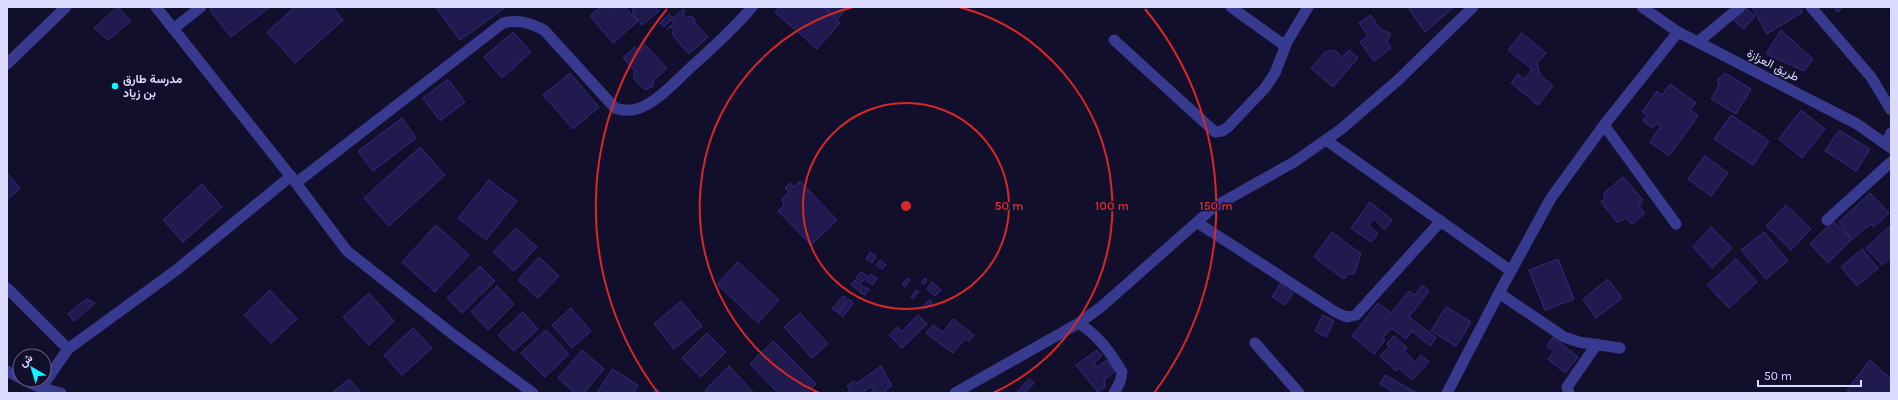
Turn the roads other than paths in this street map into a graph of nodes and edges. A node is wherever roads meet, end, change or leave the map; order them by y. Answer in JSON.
{"nodes":[{"id":1,"x":66,"y":7,"type":"edge"},
{"id":2,"x":156,"y":7,"type":"edge"},
{"id":3,"x":201,"y":7,"type":"edge"},
{"id":4,"x":752,"y":7,"type":"edge"},
{"id":5,"x":1230,"y":7,"type":"edge"},
{"id":6,"x":1308,"y":7,"type":"edge"},
{"id":7,"x":1473,"y":7,"type":"edge"},
{"id":8,"x":1642,"y":7,"type":"edge"},
{"id":9,"x":1740,"y":7,"type":"edge"},
{"id":10,"x":1811,"y":7,"type":"edge"},
{"id":11,"x":173,"y":29,"type":"junction"},
{"id":12,"x":1678,"y":32,"type":"junction"},
{"id":13,"x":1114,"y":40,"type":"dead end"},
{"id":14,"x":1287,"y":42,"type":"junction"},
{"id":15,"x":1698,"y":42,"type":"junction"},
{"id":16,"x":7,"y":49,"type":"edge"},
{"id":17,"x":20,"y":51,"type":"junction"},
{"id":18,"x":7,"y":64,"type":"edge"},
{"id":19,"x":1891,"y":110,"type":"edge"},
{"id":20,"x":1604,"y":124,"type":"junction"},
{"id":21,"x":1326,"y":140,"type":"junction"},
{"id":22,"x":1889,"y":141,"type":"edge"},
{"id":23,"x":1891,"y":162,"type":"edge"},
{"id":24,"x":294,"y":180,"type":"junction"},
{"id":25,"x":1827,"y":220,"type":"dead end"},
{"id":26,"x":1441,"y":222,"type":"junction"},
{"id":27,"x":1198,"y":223,"type":"junction"},
{"id":28,"x":1676,"y":224,"type":"dead end"},
{"id":29,"x":1511,"y":271,"type":"junction"},
{"id":30,"x":7,"y":288,"type":"edge"},
{"id":31,"x":1499,"y":293,"type":"junction"},
{"id":32,"x":1079,"y":323,"type":"junction"},
{"id":33,"x":1255,"y":343,"type":"dead end"},
{"id":34,"x":1597,"y":344,"type":"junction"},
{"id":35,"x":1620,"y":348,"type":"dead end"},
{"id":36,"x":68,"y":349,"type":"junction"},
{"id":37,"x":52,"y":372,"type":"edge"},
{"id":38,"x":41,"y":388,"type":"edge"},
{"id":39,"x":1295,"y":392,"type":"edge"},
{"id":40,"x":61,"y":393,"type":"edge"},
{"id":41,"x":533,"y":393,"type":"edge"},
{"id":42,"x":955,"y":393,"type":"edge"},
{"id":43,"x":1114,"y":393,"type":"edge"},
{"id":44,"x":1446,"y":393,"type":"edge"},
{"id":45,"x":1569,"y":393,"type":"edge"}],
"edges":[{"from":1,"to":17,"type":"street"},
{"from":2,"to":11,"type":"street"},
{"from":3,"to":11,"type":"street"},
{"from":4,"to":24,"type":"street"},
{"from":5,"to":14,"type":"street"},
{"from":6,"to":14,"type":"street"},
{"from":7,"to":21,"type":"street"},
{"from":8,"to":12,"type":"street","name":"طريق العزازة"},
{"from":9,"to":15,"type":"street"},
{"from":10,"to":19,"type":"street"},
{"from":11,"to":24,"type":"street"},
{"from":12,"to":15,"type":"street","name":"طريق العزازة"},
{"from":12,"to":20,"type":"street"},
{"from":13,"to":14,"type":"street"},
{"from":15,"to":22,"type":"street","name":"طريق العزازة"},
{"from":16,"to":17,"type":"street"},
{"from":17,"to":18,"type":"street"},
{"from":20,"to":28,"type":"street"},
{"from":20,"to":29,"type":"street"},
{"from":21,"to":26,"type":"street"},
{"from":21,"to":27,"type":"street"},
{"from":23,"to":25,"type":"street"},
{"from":24,"to":36,"type":"street"},
{"from":24,"to":41,"type":"street"},
{"from":26,"to":27,"type":"street"},
{"from":26,"to":29,"type":"street"},
{"from":27,"to":32,"type":"street"},
{"from":29,"to":31,"type":"street"},
{"from":30,"to":36,"type":"street"},
{"from":31,"to":34,"type":"street"},
{"from":31,"to":44,"type":"street"},
{"from":32,"to":42,"type":"street"},
{"from":32,"to":43,"type":"street"},
{"from":33,"to":39,"type":"street"},
{"from":34,"to":35,"type":"street"},
{"from":34,"to":45,"type":"street"},
{"from":36,"to":37,"type":"street"},
{"from":38,"to":40,"type":"street"}]}
